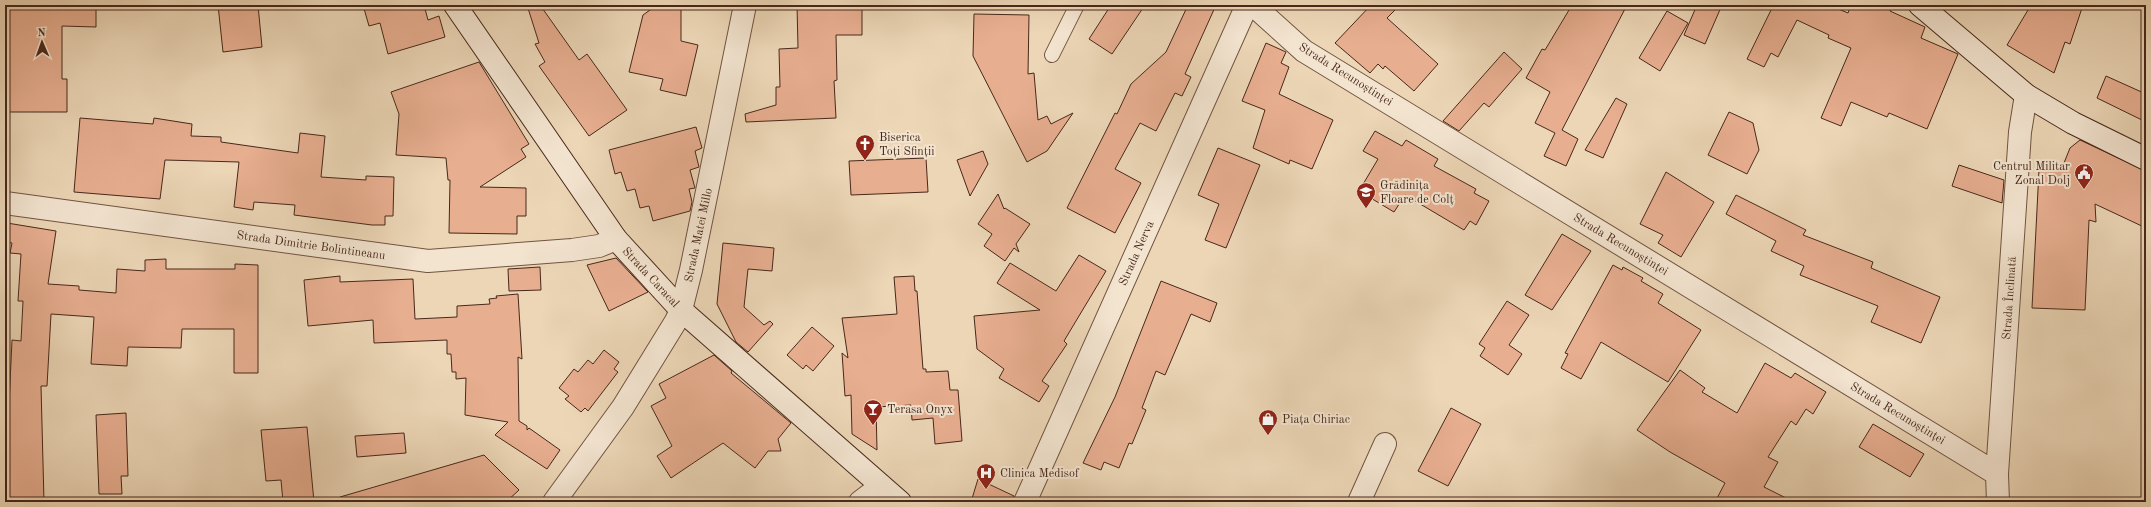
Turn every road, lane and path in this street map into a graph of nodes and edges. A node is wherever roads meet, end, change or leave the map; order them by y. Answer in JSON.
{"nodes":[{"id":1,"x":455,"y":5,"type":"edge"},
{"id":2,"x":745,"y":5,"type":"edge"},
{"id":3,"x":1077,"y":5,"type":"edge"},
{"id":4,"x":1247,"y":5,"type":"edge"},
{"id":5,"x":1253,"y":5,"type":"edge"},
{"id":6,"x":1920,"y":5,"type":"edge"},
{"id":7,"x":1052,"y":54,"type":"dead end"},
{"id":8,"x":2026,"y":95,"type":"junction"},
{"id":9,"x":2146,"y":160,"type":"edge"},
{"id":10,"x":5,"y":203,"type":"edge"},
{"id":11,"x":616,"y":240,"type":"junction"},
{"id":12,"x":681,"y":310,"type":"junction"},
{"id":13,"x":1385,"y":444,"type":"dead end"},
{"id":14,"x":1997,"y":474,"type":"junction"},
{"id":15,"x":881,"y":486,"type":"junction"},
{"id":16,"x":554,"y":502,"type":"edge"},
{"id":17,"x":860,"y":502,"type":"edge"},
{"id":18,"x":900,"y":502,"type":"edge"},
{"id":19,"x":1025,"y":502,"type":"edge"},
{"id":20,"x":1359,"y":502,"type":"edge"},
{"id":21,"x":1998,"y":502,"type":"edge"}],
"edges":[{"from":1,"to":11,"type":"street","name":"Strada Caracal"},
{"from":2,"to":12,"type":"street","name":"Strada Matei Millo"},
{"from":3,"to":7,"type":"lane"},
{"from":4,"to":19,"type":"street","name":"Strada Nerva"},
{"from":5,"to":14,"type":"street","name":"Strada Recunoștinței"},
{"from":6,"to":8,"type":"street"},
{"from":8,"to":9,"type":"street"},
{"from":8,"to":14,"type":"street","name":"Strada Înclinată"},
{"from":10,"to":11,"type":"street","name":"Strada Dimitrie Bolintineanu"},
{"from":11,"to":12,"type":"street","name":"Strada Caracal"},
{"from":12,"to":15,"type":"street","name":"Strada Caracal"},
{"from":12,"to":16,"type":"street","name":"Strada Matei Millo"},
{"from":13,"to":20,"type":"street"},
{"from":14,"to":21,"type":"street","name":"Strada Înclinată"},
{"from":15,"to":17,"type":"street"},
{"from":15,"to":18,"type":"street","name":"Strada Caracal"}]}
